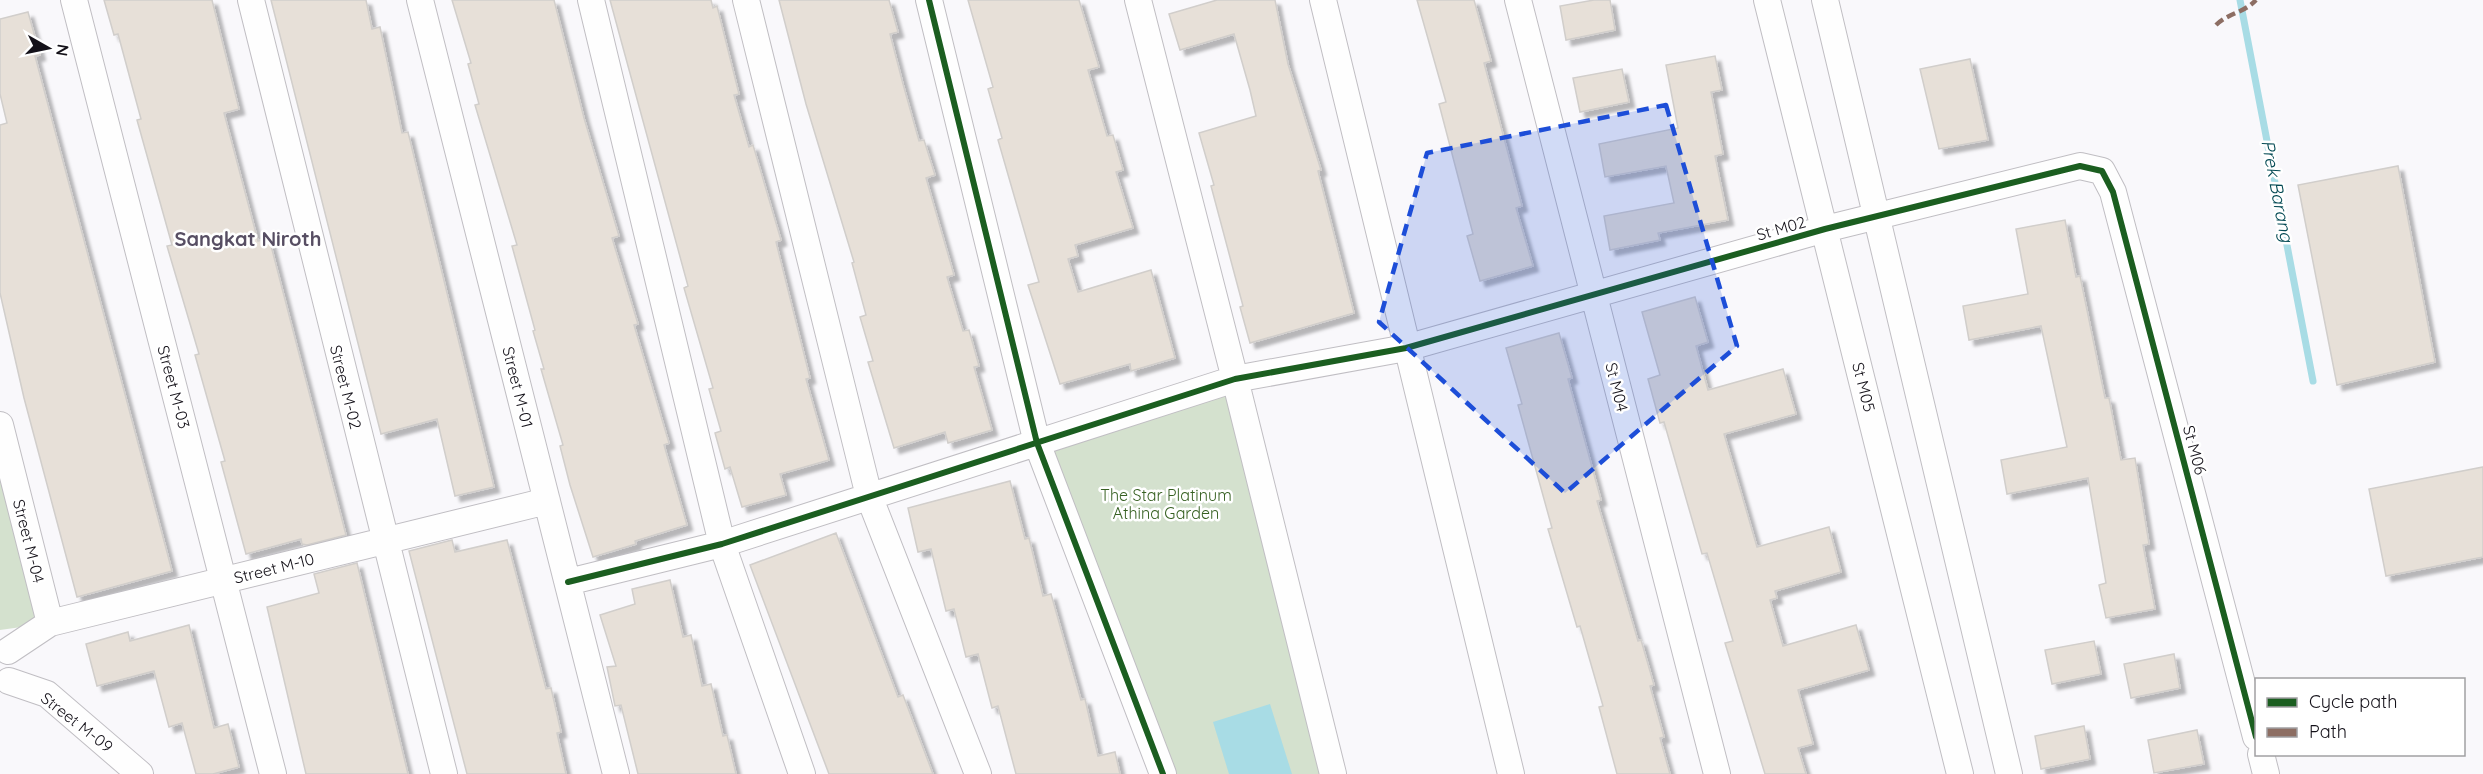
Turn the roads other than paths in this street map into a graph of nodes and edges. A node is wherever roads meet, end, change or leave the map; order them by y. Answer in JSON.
{"nodes":[{"id":1,"x":74,"y":0,"type":"edge"},
{"id":2,"x":250,"y":0,"type":"edge"},
{"id":3,"x":420,"y":0,"type":"edge"},
{"id":4,"x":591,"y":0,"type":"edge"},
{"id":5,"x":746,"y":0,"type":"edge"},
{"id":6,"x":929,"y":0,"type":"edge"},
{"id":7,"x":1138,"y":0,"type":"edge"},
{"id":8,"x":1323,"y":0,"type":"edge"},
{"id":9,"x":1518,"y":0,"type":"edge"},
{"id":10,"x":1767,"y":0,"type":"edge"},
{"id":11,"x":1825,"y":0,"type":"edge"},
{"id":12,"x":2102,"y":171,"type":"joint"},
{"id":13,"x":1878,"y":215,"type":"junction"},
{"id":14,"x":1825,"y":229,"type":"junction"},
{"id":15,"x":1594,"y":295,"type":"junction"},
{"id":16,"x":1406,"y":348,"type":"junction"},
{"id":17,"x":1235,"y":379,"type":"junction"},
{"id":18,"x":0,"y":425,"type":"edge"},
{"id":19,"x":1038,"y":443,"type":"junction"},
{"id":20,"x":869,"y":496,"type":"junction"},
{"id":21,"x":547,"y":501,"type":"junction"},
{"id":22,"x":384,"y":541,"type":"junction"},
{"id":23,"x":722,"y":544,"type":"junction"},
{"id":24,"x":224,"y":580,"type":"junction"},
{"id":25,"x":568,"y":582,"type":"junction"},
{"id":26,"x":50,"y":623,"type":"junction"},
{"id":27,"x":4,"y":648,"type":"edge"},
{"id":28,"x":4,"y":685,"type":"edge"},
{"id":29,"x":2255,"y":733,"type":"edge"},
{"id":30,"x":2262,"y":756,"type":"edge"},
{"id":31,"x":140,"y":774,"type":"edge"},
{"id":32,"x":273,"y":774,"type":"edge"},
{"id":33,"x":444,"y":774,"type":"edge"},
{"id":34,"x":616,"y":774,"type":"edge"},
{"id":35,"x":802,"y":774,"type":"edge"},
{"id":36,"x":978,"y":774,"type":"edge"},
{"id":37,"x":1163,"y":774,"type":"edge"},
{"id":38,"x":1333,"y":774,"type":"edge"},
{"id":39,"x":1511,"y":774,"type":"edge"},
{"id":40,"x":1717,"y":774,"type":"edge"},
{"id":41,"x":1960,"y":774,"type":"edge"},
{"id":42,"x":2009,"y":774,"type":"edge"},
{"id":43,"x":2266,"y":774,"type":"edge"}],
"edges":[{"from":1,"to":24,"type":"street","name":"Street M-03"},
{"from":2,"to":22,"type":"street","name":"Street M-02"},
{"from":3,"to":21,"type":"street","name":"Street M-01"},
{"from":4,"to":23,"type":"street"},
{"from":5,"to":20,"type":"street"},
{"from":6,"to":19,"type":"street"},
{"from":7,"to":17,"type":"street"},
{"from":8,"to":16,"type":"street"},
{"from":9,"to":15,"type":"street","name":"St M04"},
{"from":10,"to":14,"type":"street","name":"St M05"},
{"from":11,"to":13,"type":"street"},
{"from":12,"to":13,"type":"street","name":"St M02"},
{"from":12,"to":29,"type":"street","name":"St M06"},
{"from":13,"to":14,"type":"street","name":"St M02"},
{"from":13,"to":42,"type":"street"},
{"from":14,"to":15,"type":"street","name":"St M02"},
{"from":14,"to":41,"type":"street","name":"St M05"},
{"from":15,"to":16,"type":"street","name":"St M02"},
{"from":15,"to":40,"type":"street","name":"St M04"},
{"from":16,"to":17,"type":"street","name":"St M02"},
{"from":16,"to":39,"type":"street"},
{"from":17,"to":19,"type":"street","name":"St M02"},
{"from":17,"to":38,"type":"street"},
{"from":18,"to":26,"type":"street","name":"Street M-04"},
{"from":19,"to":20,"type":"street","name":"St M02"},
{"from":19,"to":37,"type":"street"},
{"from":20,"to":23,"type":"street","name":"St M02"},
{"from":20,"to":36,"type":"street"},
{"from":21,"to":22,"type":"street","name":"Street M-10"},
{"from":21,"to":25,"type":"street","name":"Street M-01"},
{"from":22,"to":24,"type":"street","name":"Street M-10"},
{"from":22,"to":33,"type":"street","name":"Street M-02"},
{"from":23,"to":25,"type":"street","name":"St M02"},
{"from":23,"to":35,"type":"street"},
{"from":24,"to":26,"type":"street","name":"Street M-10"},
{"from":24,"to":32,"type":"street","name":"Street M-03"},
{"from":25,"to":34,"type":"street","name":"Street M-01"},
{"from":26,"to":27,"type":"street","name":"Street M-10"},
{"from":27,"to":28,"type":"street"},
{"from":28,"to":31,"type":"street","name":"Street M-09"},
{"from":30,"to":43,"type":"street"}]}
